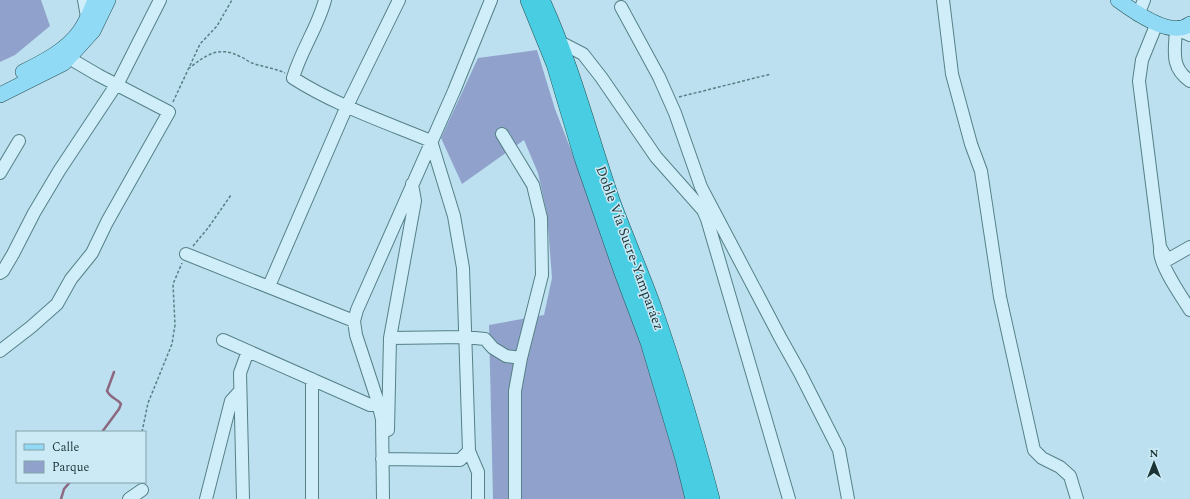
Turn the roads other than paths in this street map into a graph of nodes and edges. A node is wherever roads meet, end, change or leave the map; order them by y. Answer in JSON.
{"nodes":[{"id":1,"x":84,"y":0,"type":"edge"},
{"id":2,"x":95,"y":0,"type":"edge"},
{"id":3,"x":108,"y":0,"type":"edge"},
{"id":4,"x":160,"y":0,"type":"edge"},
{"id":5,"x":325,"y":0,"type":"edge"},
{"id":6,"x":399,"y":0,"type":"edge"},
{"id":7,"x":491,"y":0,"type":"edge"},
{"id":8,"x":529,"y":0,"type":"edge"},
{"id":9,"x":541,"y":0,"type":"edge"},
{"id":10,"x":943,"y":0,"type":"edge"},
{"id":11,"x":1118,"y":0,"type":"edge"},
{"id":12,"x":1144,"y":0,"type":"edge"},
{"id":13,"x":621,"y":7,"type":"dead end"},
{"id":14,"x":1133,"y":8,"type":"edge"},
{"id":15,"x":93,"y":19,"type":"junction"},
{"id":16,"x":1157,"y":23,"type":"junction"},
{"id":17,"x":1190,"y":24,"type":"edge"},
{"id":18,"x":1176,"y":29,"type":"junction"},
{"id":19,"x":1190,"y":36,"type":"edge"},
{"id":20,"x":552,"y":41,"type":"junction"},
{"id":21,"x":69,"y":58,"type":"junction"},
{"id":22,"x":1190,"y":81,"type":"edge"},
{"id":23,"x":0,"y":84,"type":"edge"},
{"id":24,"x":116,"y":84,"type":"junction"},
{"id":25,"x":0,"y":95,"type":"edge"},
{"id":26,"x":347,"y":106,"type":"junction"},
{"id":27,"x":502,"y":134,"type":"dead end"},
{"id":28,"x":19,"y":141,"type":"dead end"},
{"id":29,"x":431,"y":141,"type":"junction"},
{"id":30,"x":0,"y":173,"type":"edge"},
{"id":31,"x":412,"y":184,"type":"junction"},
{"id":32,"x":707,"y":209,"type":"junction"},
{"id":33,"x":1160,"y":247,"type":"junction"},
{"id":34,"x":1190,"y":247,"type":"edge"},
{"id":35,"x":186,"y":254,"type":"road end"},
{"id":36,"x":0,"y":273,"type":"edge"},
{"id":37,"x":269,"y":286,"type":"junction"},
{"id":38,"x":1185,"y":293,"type":"edge"},
{"id":39,"x":1190,"y":310,"type":"edge"},
{"id":40,"x":354,"y":321,"type":"junction"},
{"id":41,"x":465,"y":337,"type":"junction"},
{"id":42,"x":390,"y":338,"type":"junction"},
{"id":43,"x":223,"y":340,"type":"dead end"},
{"id":44,"x":0,"y":351,"type":"edge"},
{"id":45,"x":248,"y":351,"type":"junction"},
{"id":46,"x":521,"y":358,"type":"junction"},
{"id":47,"x":312,"y":379,"type":"junction"},
{"id":48,"x":240,"y":391,"type":"junction"},
{"id":49,"x":378,"y":405,"type":"junction"},
{"id":50,"x":469,"y":451,"type":"junction"},
{"id":51,"x":382,"y":456,"type":"junction"},
{"id":52,"x":142,"y":490,"type":"dead end"},
{"id":53,"x":129,"y":499,"type":"edge"},
{"id":54,"x":206,"y":499,"type":"edge"},
{"id":55,"x":243,"y":499,"type":"edge"},
{"id":56,"x":312,"y":499,"type":"edge"},
{"id":57,"x":383,"y":499,"type":"edge"},
{"id":58,"x":478,"y":499,"type":"edge"},
{"id":59,"x":514,"y":499,"type":"edge"},
{"id":60,"x":694,"y":499,"type":"edge"},
{"id":61,"x":711,"y":499,"type":"edge"},
{"id":62,"x":789,"y":499,"type":"edge"},
{"id":63,"x":848,"y":499,"type":"edge"},
{"id":64,"x":1077,"y":499,"type":"edge"}],
"edges":[{"from":1,"to":15,"type":"street"},
{"from":2,"to":15,"type":"main road"},
{"from":3,"to":15,"type":"main road"},
{"from":4,"to":24,"type":"street"},
{"from":5,"to":26,"type":"street"},
{"from":6,"to":26,"type":"street"},
{"from":7,"to":29,"type":"street"},
{"from":8,"to":20,"type":"highway","name":"Doble Vía Sucre-Yamparáez"},
{"from":9,"to":20,"type":"highway","name":"Doble Vía Sucre-Yamparáez"},
{"from":10,"to":64,"type":"street"},
{"from":11,"to":14,"type":"main road"},
{"from":12,"to":14,"type":"street"},
{"from":13,"to":32,"type":"street"},
{"from":14,"to":16,"type":"main road"},
{"from":15,"to":21,"type":"main road"},
{"from":15,"to":23,"type":"main road"},
{"from":16,"to":18,"type":"main road"},
{"from":16,"to":33,"type":"street"},
{"from":17,"to":18,"type":"main road"},
{"from":18,"to":19,"type":"street"},
{"from":18,"to":22,"type":"street"},
{"from":20,"to":32,"type":"street"},
{"from":20,"to":60,"type":"highway","name":"Doble Vía Sucre-Yamparáez"},
{"from":20,"to":61,"type":"highway","name":"Doble Vía Sucre-Yamparáez"},
{"from":21,"to":24,"type":"street"},
{"from":21,"to":25,"type":"main road"},
{"from":24,"to":36,"type":"street"},
{"from":24,"to":44,"type":"street"},
{"from":26,"to":29,"type":"street"},
{"from":26,"to":37,"type":"street"},
{"from":27,"to":46,"type":"street"},
{"from":28,"to":30,"type":"street"},
{"from":29,"to":31,"type":"street"},
{"from":29,"to":41,"type":"street"},
{"from":31,"to":40,"type":"street"},
{"from":31,"to":42,"type":"street"},
{"from":32,"to":62,"type":"street"},
{"from":32,"to":63,"type":"street"},
{"from":33,"to":34,"type":"street"},
{"from":33,"to":38,"type":"street"},
{"from":35,"to":37,"type":"street"},
{"from":37,"to":40,"type":"street"},
{"from":38,"to":39,"type":"street"},
{"from":40,"to":49,"type":"street"},
{"from":41,"to":42,"type":"street"},
{"from":41,"to":46,"type":"street"},
{"from":41,"to":50,"type":"street"},
{"from":42,"to":51,"type":"street"},
{"from":43,"to":45,"type":"street"},
{"from":45,"to":47,"type":"street"},
{"from":45,"to":48,"type":"street"},
{"from":46,"to":59,"type":"street"},
{"from":47,"to":49,"type":"street"},
{"from":47,"to":56,"type":"street"},
{"from":48,"to":54,"type":"street"},
{"from":48,"to":55,"type":"street"},
{"from":49,"to":51,"type":"street"},
{"from":50,"to":51,"type":"street"},
{"from":50,"to":58,"type":"street"},
{"from":51,"to":57,"type":"street"},
{"from":52,"to":53,"type":"street"}]}
